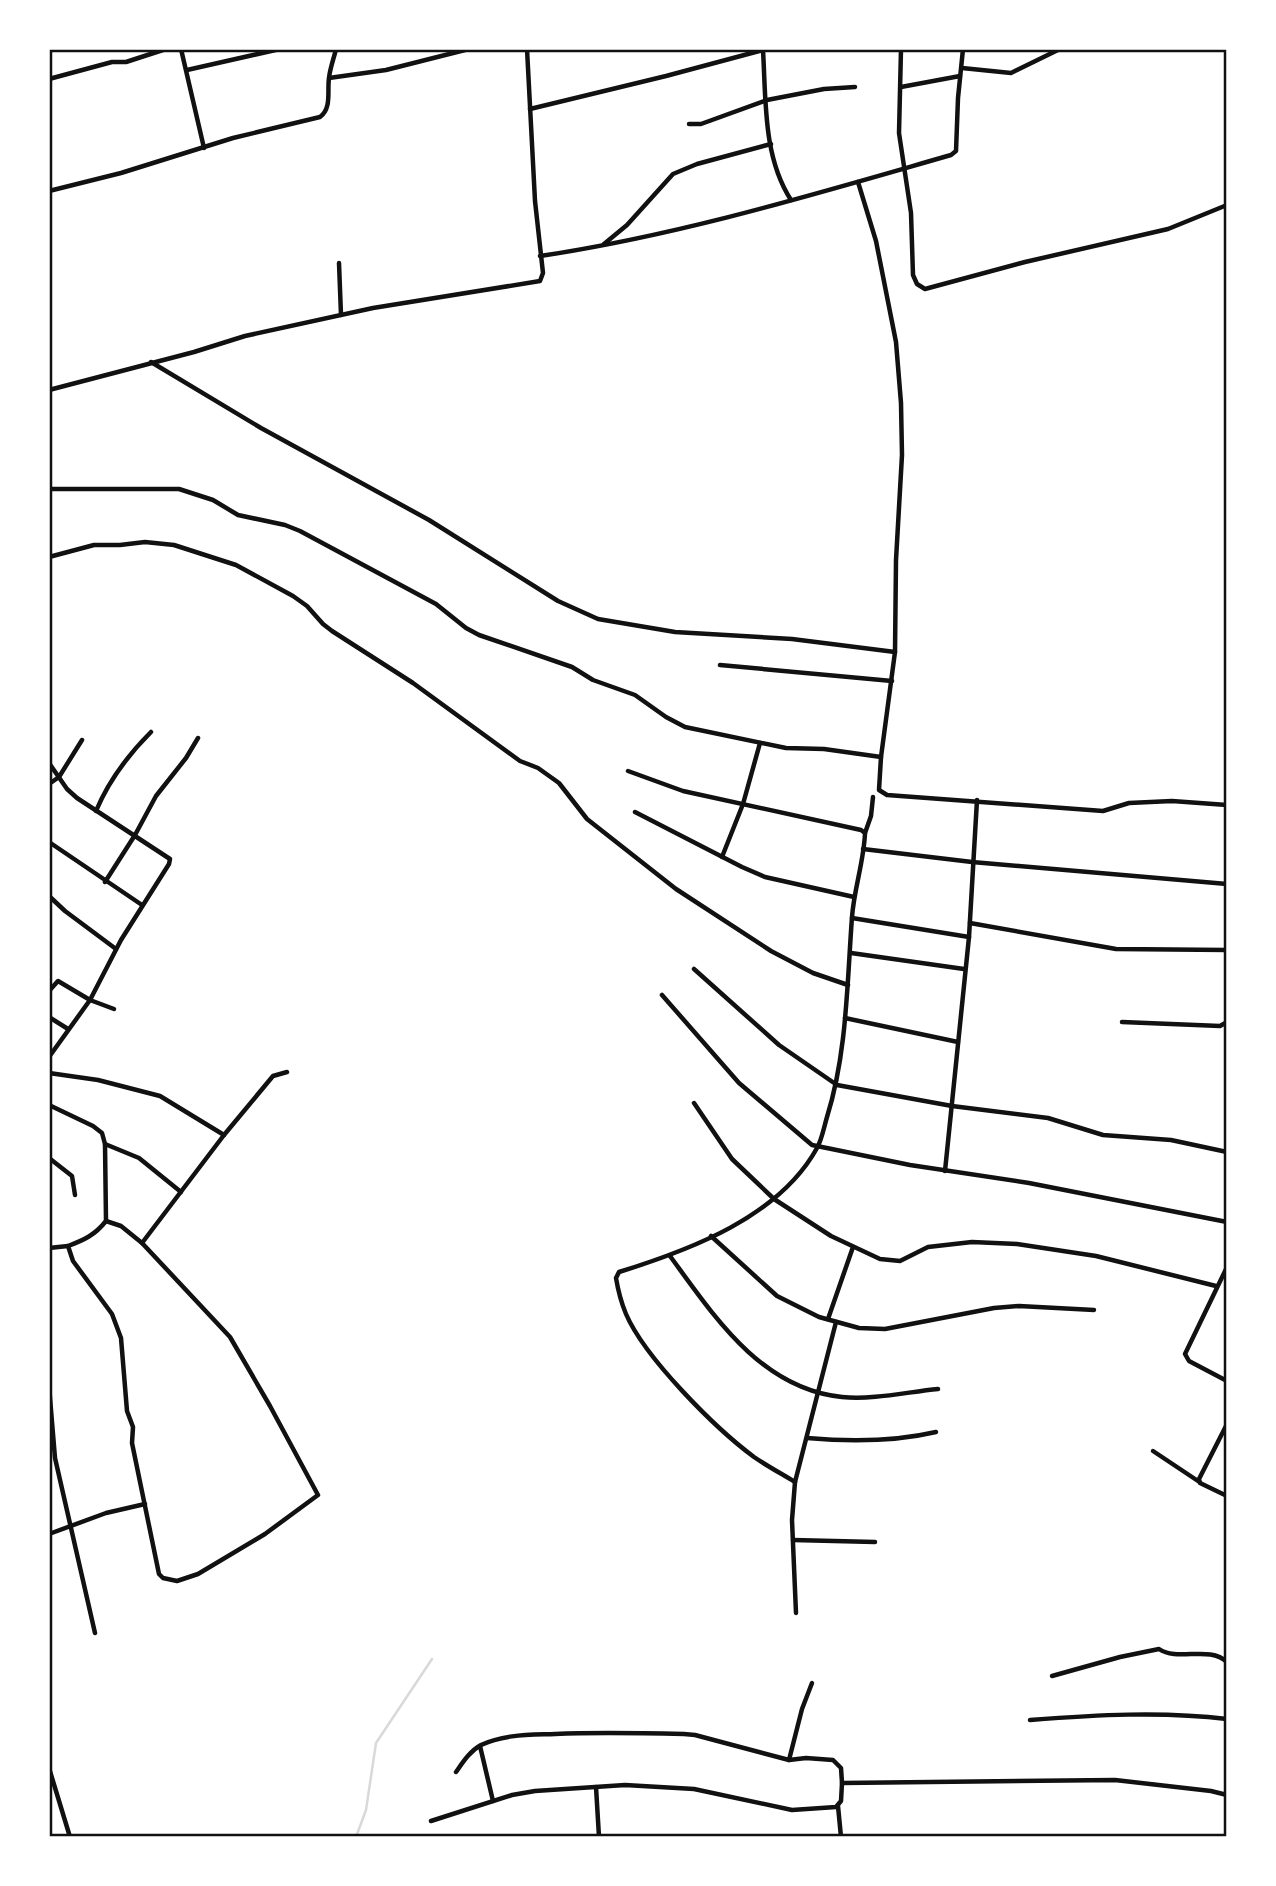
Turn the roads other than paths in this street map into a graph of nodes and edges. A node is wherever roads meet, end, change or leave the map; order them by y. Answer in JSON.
{"nodes":[{"id":1,"x":166,"y":49,"type":"edge"},
{"id":2,"x":181,"y":49,"type":"edge"},
{"id":3,"x":280,"y":49,"type":"edge"},
{"id":4,"x":336,"y":49,"type":"edge"},
{"id":5,"x":469,"y":49,"type":"edge"},
{"id":6,"x":527,"y":49,"type":"edge"},
{"id":7,"x":763,"y":49,"type":"edge"},
{"id":8,"x":901,"y":49,"type":"edge"},
{"id":9,"x":963,"y":49,"type":"edge"},
{"id":10,"x":1060,"y":49,"type":"edge"},
{"id":11,"x":962,"y":68,"type":"junction"},
{"id":12,"x":187,"y":71,"type":"junction"},
{"id":13,"x":960,"y":76,"type":"junction"},
{"id":14,"x":329,"y":78,"type":"junction"},
{"id":15,"x":49,"y":79,"type":"edge"},
{"id":16,"x":855,"y":87,"type":"dead end"},
{"id":17,"x":901,"y":88,"type":"junction"},
{"id":18,"x":766,"y":100,"type":"junction"},
{"id":19,"x":530,"y":109,"type":"junction"},
{"id":20,"x":690,"y":124,"type":"dead end"},
{"id":21,"x":771,"y":144,"type":"junction"},
{"id":22,"x":204,"y":148,"type":"junction"},
{"id":23,"x":905,"y":168,"type":"junction"},
{"id":24,"x":858,"y":182,"type":"junction"},
{"id":25,"x":49,"y":191,"type":"edge"},
{"id":26,"x":791,"y":200,"type":"junction"},
{"id":27,"x":1227,"y":205,"type":"edge"},
{"id":28,"x":596,"y":248,"type":"junction"},
{"id":29,"x":540,"y":256,"type":"junction"},
{"id":30,"x":339,"y":263,"type":"dead end"},
{"id":31,"x":341,"y":315,"type":"junction"},
{"id":32,"x":150,"y":362,"type":"junction"},
{"id":33,"x":49,"y":390,"type":"edge"},
{"id":34,"x":49,"y":489,"type":"edge"},
{"id":35,"x":49,"y":557,"type":"edge"},
{"id":36,"x":895,"y":652,"type":"junction"},
{"id":37,"x":720,"y":665,"type":"dead end"},
{"id":38,"x":892,"y":681,"type":"junction"},
{"id":39,"x":151,"y":732,"type":"dead end"},
{"id":40,"x":198,"y":738,"type":"dead end"},
{"id":41,"x":82,"y":740,"type":"dead end"},
{"id":42,"x":760,"y":743,"type":"junction"},
{"id":43,"x":881,"y":757,"type":"junction"},
{"id":44,"x":49,"y":763,"type":"edge"},
{"id":45,"x":628,"y":771,"type":"dead end"},
{"id":46,"x":59,"y":777,"type":"junction"},
{"id":47,"x":49,"y":784,"type":"edge"},
{"id":48,"x":873,"y":797,"type":"dead end"},
{"id":49,"x":977,"y":800,"type":"junction"},
{"id":50,"x":743,"y":804,"type":"junction"},
{"id":51,"x":1227,"y":805,"type":"edge"},
{"id":52,"x":96,"y":811,"type":"junction"},
{"id":53,"x":635,"y":812,"type":"dead end"},
{"id":54,"x":865,"y":833,"type":"junction"},
{"id":55,"x":135,"y":835,"type":"junction"},
{"id":56,"x":49,"y":842,"type":"edge"},
{"id":57,"x":863,"y":849,"type":"junction"},
{"id":58,"x":722,"y":857,"type":"junction"},
{"id":59,"x":972,"y":862,"type":"junction"},
{"id":60,"x":105,"y":882,"type":"junction"},
{"id":61,"x":1227,"y":884,"type":"edge"},
{"id":62,"x":49,"y":896,"type":"edge"},
{"id":63,"x":854,"y":897,"type":"junction"},
{"id":64,"x":142,"y":905,"type":"junction"},
{"id":65,"x":852,"y":918,"type":"junction"},
{"id":66,"x":970,"y":923,"type":"junction"},
{"id":67,"x":969,"y":937,"type":"junction"},
{"id":68,"x":116,"y":949,"type":"junction"},
{"id":69,"x":1227,"y":950,"type":"edge"},
{"id":70,"x":851,"y":953,"type":"junction"},
{"id":71,"x":965,"y":969,"type":"junction"},
{"id":72,"x":694,"y":970,"type":"dead end"},
{"id":73,"x":849,"y":985,"type":"junction"},
{"id":74,"x":49,"y":990,"type":"edge"},
{"id":75,"x":662,"y":995,"type":"dead end"},
{"id":76,"x":90,"y":1000,"type":"junction"},
{"id":77,"x":114,"y":1009,"type":"dead end"},
{"id":78,"x":49,"y":1017,"type":"edge"},
{"id":79,"x":845,"y":1018,"type":"junction"},
{"id":80,"x":1122,"y":1022,"type":"dead end"},
{"id":81,"x":1227,"y":1022,"type":"edge"},
{"id":82,"x":68,"y":1029,"type":"junction"},
{"id":83,"x":958,"y":1042,"type":"junction"},
{"id":84,"x":49,"y":1057,"type":"edge"},
{"id":85,"x":286,"y":1072,"type":"dead end"},
{"id":86,"x":49,"y":1073,"type":"edge"},
{"id":87,"x":837,"y":1085,"type":"junction"},
{"id":88,"x":694,"y":1103,"type":"dead end"},
{"id":89,"x":49,"y":1105,"type":"edge"},
{"id":90,"x":952,"y":1106,"type":"junction"},
{"id":91,"x":224,"y":1135,"type":"junction"},
{"id":92,"x":105,"y":1144,"type":"junction"},
{"id":93,"x":818,"y":1146,"type":"junction"},
{"id":94,"x":1227,"y":1152,"type":"edge"},
{"id":95,"x":49,"y":1158,"type":"edge"},
{"id":96,"x":945,"y":1171,"type":"junction"},
{"id":97,"x":181,"y":1192,"type":"junction"},
{"id":98,"x":75,"y":1195,"type":"dead end"},
{"id":99,"x":774,"y":1199,"type":"junction"},
{"id":100,"x":106,"y":1221,"type":"junction"},
{"id":101,"x":1227,"y":1223,"type":"edge"},
{"id":102,"x":711,"y":1236,"type":"junction"},
{"id":103,"x":142,"y":1243,"type":"junction"},
{"id":104,"x":68,"y":1246,"type":"junction"},
{"id":105,"x":853,"y":1247,"type":"junction"},
{"id":106,"x":49,"y":1248,"type":"edge"},
{"id":107,"x":670,"y":1256,"type":"junction"},
{"id":108,"x":1227,"y":1267,"type":"edge"},
{"id":109,"x":1216,"y":1286,"type":"junction"},
{"id":110,"x":1094,"y":1310,"type":"dead end"},
{"id":111,"x":828,"y":1320,"type":"junction"},
{"id":112,"x":836,"y":1322,"type":"junction"},
{"id":113,"x":1227,"y":1381,"type":"edge"},
{"id":114,"x":49,"y":1386,"type":"edge"},
{"id":115,"x":938,"y":1389,"type":"dead end"},
{"id":116,"x":820,"y":1392,"type":"junction"},
{"id":117,"x":1227,"y":1424,"type":"edge"},
{"id":118,"x":936,"y":1432,"type":"dead end"},
{"id":119,"x":807,"y":1438,"type":"junction"},
{"id":120,"x":1153,"y":1451,"type":"dead end"},
{"id":121,"x":1199,"y":1481,"type":"junction"},
{"id":122,"x":795,"y":1482,"type":"junction"},
{"id":123,"x":1227,"y":1496,"type":"edge"},
{"id":124,"x":145,"y":1504,"type":"junction"},
{"id":125,"x":71,"y":1528,"type":"junction"},
{"id":126,"x":49,"y":1534,"type":"edge"},
{"id":127,"x":793,"y":1539,"type":"junction"},
{"id":128,"x":875,"y":1542,"type":"dead end"},
{"id":129,"x":796,"y":1613,"type":"dead end"},
{"id":130,"x":95,"y":1633,"type":"dead end"},
{"id":131,"x":1227,"y":1662,"type":"edge"},
{"id":132,"x":1052,"y":1676,"type":"dead end"},
{"id":133,"x":812,"y":1683,"type":"dead end"},
{"id":134,"x":1227,"y":1719,"type":"edge"},
{"id":135,"x":1030,"y":1720,"type":"dead end"},
{"id":136,"x":480,"y":1746,"type":"junction"},
{"id":137,"x":789,"y":1760,"type":"junction"},
{"id":138,"x":49,"y":1768,"type":"edge"},
{"id":139,"x":456,"y":1772,"type":"dead end"},
{"id":140,"x":842,"y":1783,"type":"junction"},
{"id":141,"x":596,"y":1787,"type":"junction"},
{"id":142,"x":1227,"y":1795,"type":"edge"},
{"id":143,"x":493,"y":1801,"type":"junction"},
{"id":144,"x":838,"y":1806,"type":"junction"},
{"id":145,"x":431,"y":1821,"type":"dead end"},
{"id":146,"x":70,"y":1837,"type":"edge"},
{"id":147,"x":598,"y":1837,"type":"edge"},
{"id":148,"x":841,"y":1837,"type":"edge"}],
"edges":[{"from":1,"to":15,"type":"street"},
{"from":2,"to":12,"type":"street"},
{"from":3,"to":12,"type":"street"},
{"from":4,"to":14,"type":"street"},
{"from":5,"to":14,"type":"street"},
{"from":6,"to":19,"type":"street"},
{"from":7,"to":18,"type":"street"},
{"from":7,"to":19,"type":"street"},
{"from":8,"to":17,"type":"street"},
{"from":9,"to":11,"type":"street"},
{"from":10,"to":11,"type":"street"},
{"from":11,"to":13,"type":"street"},
{"from":12,"to":22,"type":"street"},
{"from":13,"to":17,"type":"street"},
{"from":13,"to":23,"type":"street"},
{"from":14,"to":22,"type":"street"},
{"from":16,"to":18,"type":"street"},
{"from":17,"to":23,"type":"street"},
{"from":18,"to":20,"type":"street"},
{"from":18,"to":21,"type":"street"},
{"from":19,"to":29,"type":"street"},
{"from":21,"to":26,"type":"street"},
{"from":21,"to":28,"type":"street"},
{"from":22,"to":25,"type":"street"},
{"from":23,"to":24,"type":"street"},
{"from":23,"to":27,"type":"street"},
{"from":24,"to":26,"type":"street"},
{"from":24,"to":36,"type":"street"},
{"from":26,"to":28,"type":"street"},
{"from":28,"to":29,"type":"street"},
{"from":29,"to":31,"type":"street"},
{"from":30,"to":31,"type":"street"},
{"from":31,"to":32,"type":"street"},
{"from":32,"to":33,"type":"street"},
{"from":32,"to":36,"type":"street"},
{"from":34,"to":42,"type":"street"},
{"from":35,"to":73,"type":"street"},
{"from":36,"to":38,"type":"street"},
{"from":37,"to":38,"type":"street"},
{"from":38,"to":43,"type":"street"},
{"from":39,"to":52,"type":"street"},
{"from":40,"to":55,"type":"street"},
{"from":41,"to":46,"type":"street"},
{"from":42,"to":43,"type":"street"},
{"from":42,"to":50,"type":"street"},
{"from":43,"to":49,"type":"street"},
{"from":44,"to":46,"type":"street"},
{"from":45,"to":50,"type":"street"},
{"from":46,"to":47,"type":"street"},
{"from":46,"to":52,"type":"street"},
{"from":48,"to":54,"type":"street"},
{"from":49,"to":51,"type":"street"},
{"from":49,"to":59,"type":"street"},
{"from":50,"to":54,"type":"street"},
{"from":50,"to":58,"type":"street"},
{"from":52,"to":55,"type":"street"},
{"from":53,"to":58,"type":"street"},
{"from":54,"to":57,"type":"street"},
{"from":55,"to":60,"type":"street"},
{"from":55,"to":64,"type":"street"},
{"from":56,"to":60,"type":"street"},
{"from":57,"to":59,"type":"street"},
{"from":57,"to":63,"type":"street"},
{"from":58,"to":63,"type":"street"},
{"from":59,"to":61,"type":"street"},
{"from":59,"to":66,"type":"street"},
{"from":60,"to":64,"type":"street"},
{"from":62,"to":68,"type":"street"},
{"from":63,"to":65,"type":"street"},
{"from":64,"to":68,"type":"street"},
{"from":65,"to":67,"type":"street"},
{"from":65,"to":70,"type":"street"},
{"from":66,"to":67,"type":"street"},
{"from":66,"to":69,"type":"street"},
{"from":67,"to":71,"type":"street"},
{"from":68,"to":76,"type":"street"},
{"from":70,"to":71,"type":"street"},
{"from":70,"to":73,"type":"street"},
{"from":71,"to":83,"type":"street"},
{"from":72,"to":87,"type":"street"},
{"from":73,"to":79,"type":"street"},
{"from":74,"to":76,"type":"street"},
{"from":75,"to":93,"type":"street"},
{"from":76,"to":77,"type":"street"},
{"from":76,"to":82,"type":"street"},
{"from":78,"to":82,"type":"street"},
{"from":79,"to":83,"type":"street"},
{"from":79,"to":87,"type":"street"},
{"from":80,"to":81,"type":"street"},
{"from":82,"to":84,"type":"street"},
{"from":83,"to":90,"type":"street"},
{"from":85,"to":91,"type":"street"},
{"from":86,"to":91,"type":"street"},
{"from":87,"to":90,"type":"street"},
{"from":87,"to":93,"type":"street"},
{"from":88,"to":99,"type":"street"},
{"from":89,"to":92,"type":"street"},
{"from":90,"to":94,"type":"street"},
{"from":90,"to":96,"type":"street"},
{"from":91,"to":97,"type":"street"},
{"from":92,"to":97,"type":"street"},
{"from":92,"to":100,"type":"street"},
{"from":93,"to":96,"type":"street"},
{"from":93,"to":99,"type":"street"},
{"from":95,"to":98,"type":"street"},
{"from":96,"to":101,"type":"street"},
{"from":97,"to":103,"type":"street"},
{"from":99,"to":102,"type":"street"},
{"from":99,"to":105,"type":"street"},
{"from":100,"to":103,"type":"street"},
{"from":100,"to":104,"type":"street"},
{"from":102,"to":107,"type":"street"},
{"from":102,"to":111,"type":"street"},
{"from":103,"to":124,"type":"street"},
{"from":104,"to":106,"type":"street"},
{"from":104,"to":124,"type":"street"},
{"from":105,"to":109,"type":"street"},
{"from":105,"to":111,"type":"street"},
{"from":107,"to":116,"type":"street"},
{"from":107,"to":122,"type":"street"},
{"from":108,"to":109,"type":"street"},
{"from":109,"to":113,"type":"street"},
{"from":110,"to":112,"type":"street"},
{"from":111,"to":112,"type":"street"},
{"from":112,"to":116,"type":"street"},
{"from":114,"to":125,"type":"street"},
{"from":115,"to":116,"type":"street"},
{"from":116,"to":119,"type":"street"},
{"from":117,"to":121,"type":"street"},
{"from":118,"to":119,"type":"street"},
{"from":119,"to":122,"type":"street"},
{"from":120,"to":121,"type":"street"},
{"from":121,"to":123,"type":"street"},
{"from":122,"to":127,"type":"street"},
{"from":124,"to":125,"type":"street"},
{"from":125,"to":126,"type":"street"},
{"from":125,"to":130,"type":"street"},
{"from":127,"to":128,"type":"street"},
{"from":127,"to":129,"type":"street"},
{"from":131,"to":132,"type":"street"},
{"from":133,"to":137,"type":"street"},
{"from":134,"to":135,"type":"street"},
{"from":136,"to":137,"type":"street"},
{"from":136,"to":139,"type":"street"},
{"from":136,"to":143,"type":"street"},
{"from":137,"to":140,"type":"street"},
{"from":138,"to":146,"type":"street"},
{"from":140,"to":142,"type":"street"},
{"from":140,"to":144,"type":"street"},
{"from":141,"to":143,"type":"street"},
{"from":141,"to":144,"type":"street"},
{"from":141,"to":147,"type":"street"},
{"from":143,"to":145,"type":"street"},
{"from":144,"to":148,"type":"street"}]}
